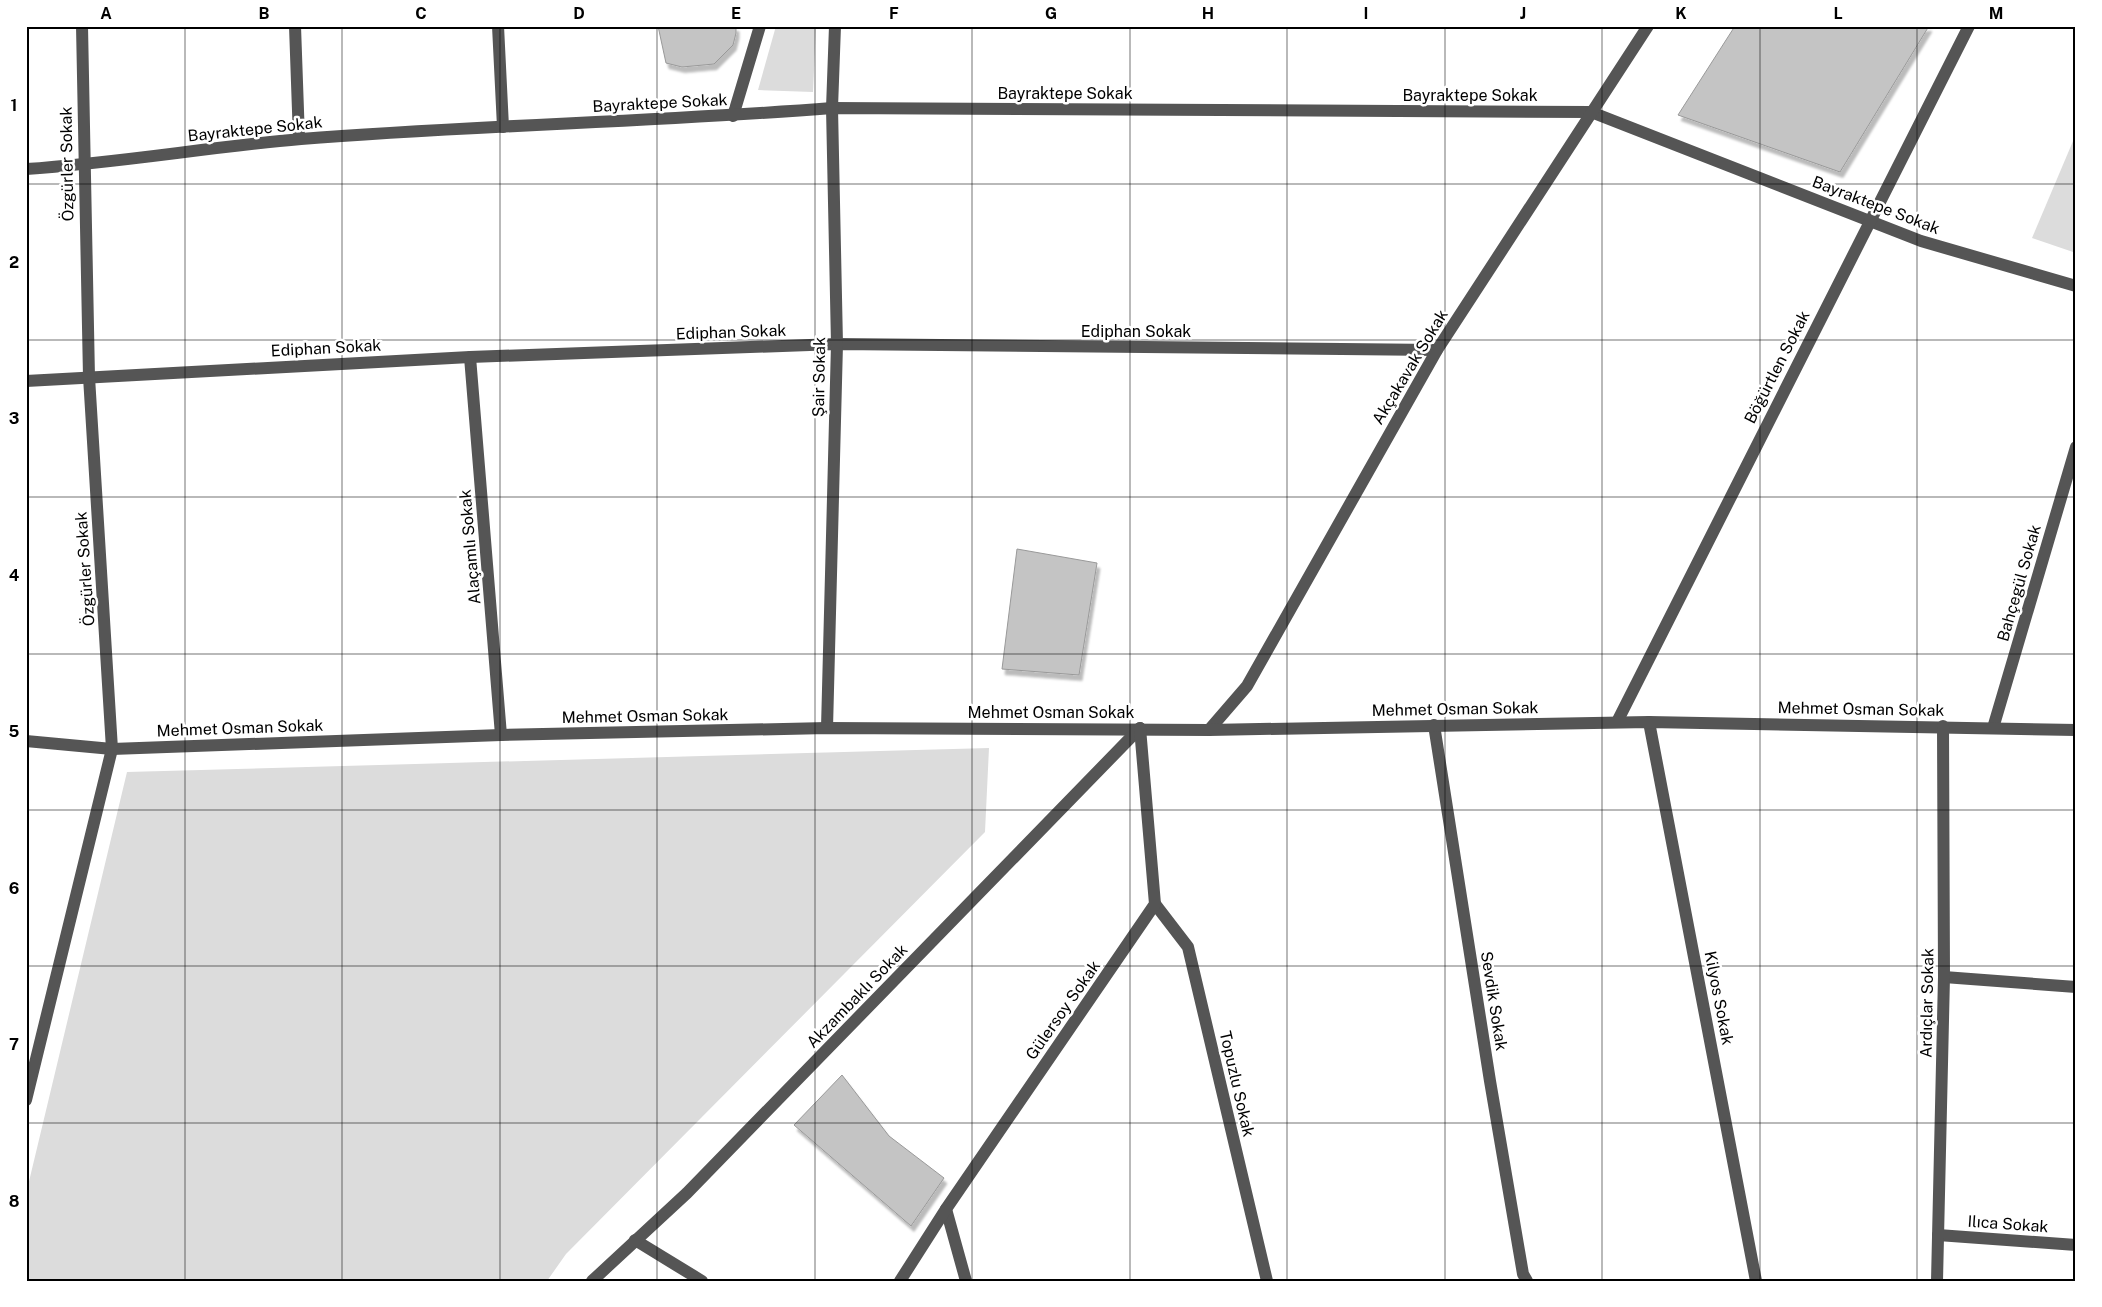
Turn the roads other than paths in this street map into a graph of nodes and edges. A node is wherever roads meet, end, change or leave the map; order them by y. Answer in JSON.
{"nodes":[{"id":1,"x":82,"y":26,"type":"edge"},
{"id":2,"x":295,"y":26,"type":"edge"},
{"id":3,"x":498,"y":26,"type":"edge"},
{"id":4,"x":760,"y":26,"type":"edge"},
{"id":5,"x":835,"y":26,"type":"edge"},
{"id":6,"x":1648,"y":26,"type":"edge"},
{"id":7,"x":1969,"y":26,"type":"edge"},
{"id":8,"x":832,"y":108,"type":"junction"},
{"id":9,"x":1591,"y":112,"type":"junction"},
{"id":10,"x":733,"y":116,"type":"junction"},
{"id":11,"x":503,"y":127,"type":"junction"},
{"id":12,"x":300,"y":139,"type":"junction"},
{"id":13,"x":83,"y":165,"type":"junction"},
{"id":14,"x":26,"y":169,"type":"edge"},
{"id":15,"x":1869,"y":220,"type":"junction"},
{"id":16,"x":2076,"y":286,"type":"edge"},
{"id":17,"x":837,"y":344,"type":"junction"},
{"id":18,"x":1437,"y":350,"type":"junction"},
{"id":19,"x":470,"y":357,"type":"junction"},
{"id":20,"x":89,"y":377,"type":"junction"},
{"id":21,"x":26,"y":381,"type":"edge"},
{"id":22,"x":2076,"y":446,"type":"edge"},
{"id":23,"x":1617,"y":722,"type":"junction"},
{"id":24,"x":1649,"y":722,"type":"junction"},
{"id":25,"x":1434,"y":725,"type":"junction"},
{"id":26,"x":1943,"y":726,"type":"junction"},
{"id":27,"x":827,"y":728,"type":"junction"},
{"id":28,"x":1140,"y":728,"type":"junction"},
{"id":29,"x":1993,"y":728,"type":"junction"},
{"id":30,"x":1209,"y":730,"type":"junction"},
{"id":31,"x":2076,"y":730,"type":"edge"},
{"id":32,"x":501,"y":735,"type":"junction"},
{"id":33,"x":26,"y":741,"type":"edge"},
{"id":34,"x":112,"y":749,"type":"junction"},
{"id":35,"x":1156,"y":904,"type":"junction"},
{"id":36,"x":1944,"y":977,"type":"junction"},
{"id":37,"x":2076,"y":987,"type":"edge"},
{"id":38,"x":26,"y":1100,"type":"edge"},
{"id":39,"x":946,"y":1209,"type":"junction"},
{"id":40,"x":1938,"y":1235,"type":"junction"},
{"id":41,"x":635,"y":1240,"type":"junction"},
{"id":42,"x":2076,"y":1245,"type":"edge"},
{"id":43,"x":1523,"y":1279,"type":"edge"},
{"id":44,"x":592,"y":1281,"type":"edge"},
{"id":45,"x":702,"y":1281,"type":"edge"},
{"id":46,"x":900,"y":1281,"type":"edge"},
{"id":47,"x":966,"y":1281,"type":"edge"},
{"id":48,"x":1267,"y":1281,"type":"edge"},
{"id":49,"x":1756,"y":1281,"type":"edge"},
{"id":50,"x":1937,"y":1281,"type":"edge"}],
"edges":[{"from":1,"to":13,"type":"street","name":"Özgürler Sokak"},
{"from":2,"to":12,"type":"street"},
{"from":3,"to":11,"type":"street"},
{"from":4,"to":10,"type":"street"},
{"from":5,"to":8,"type":"street","name":"Şair Sokak"},
{"from":6,"to":9,"type":"street","name":"Akçakavak Sokak"},
{"from":7,"to":15,"type":"street","name":"Böğürtlen Sokak"},
{"from":8,"to":9,"type":"street","name":"Bayraktepe Sokak"},
{"from":8,"to":10,"type":"street","name":"Bayraktepe Sokak"},
{"from":8,"to":17,"type":"street","name":"Şair Sokak"},
{"from":9,"to":15,"type":"street","name":"Bayraktepe Sokak"},
{"from":9,"to":18,"type":"street","name":"Akçakavak Sokak"},
{"from":10,"to":11,"type":"street","name":"Bayraktepe Sokak"},
{"from":11,"to":12,"type":"street","name":"Bayraktepe Sokak"},
{"from":12,"to":13,"type":"street","name":"Bayraktepe Sokak"},
{"from":13,"to":14,"type":"street","name":"Bayraktepe Sokak"},
{"from":13,"to":20,"type":"street","name":"Özgürler Sokak"},
{"from":15,"to":16,"type":"street","name":"Bayraktepe Sokak"},
{"from":15,"to":23,"type":"street","name":"Böğürtlen Sokak"},
{"from":17,"to":18,"type":"street","name":"Ediphan Sokak"},
{"from":17,"to":19,"type":"street","name":"Ediphan Sokak"},
{"from":17,"to":27,"type":"street","name":"Şair Sokak"},
{"from":18,"to":30,"type":"street","name":"Akçakavak Sokak"},
{"from":19,"to":20,"type":"street","name":"Ediphan Sokak"},
{"from":19,"to":32,"type":"street","name":"Alaçamlı Sokak"},
{"from":20,"to":21,"type":"street","name":"Ediphan Sokak"},
{"from":20,"to":34,"type":"street","name":"Özgürler Sokak"},
{"from":22,"to":29,"type":"street","name":"Bahçegül Sokak"},
{"from":23,"to":24,"type":"street","name":"Mehmet Osman Sokak"},
{"from":23,"to":25,"type":"street","name":"Mehmet Osman Sokak"},
{"from":24,"to":26,"type":"street","name":"Mehmet Osman Sokak"},
{"from":24,"to":49,"type":"street","name":"Kilyos Sokak"},
{"from":25,"to":30,"type":"street","name":"Mehmet Osman Sokak"},
{"from":25,"to":43,"type":"street","name":"Sevdik Sokak"},
{"from":26,"to":29,"type":"street","name":"Mehmet Osman Sokak"},
{"from":26,"to":36,"type":"street","name":"Ardıçlar Sokak"},
{"from":27,"to":28,"type":"street","name":"Mehmet Osman Sokak"},
{"from":27,"to":32,"type":"street","name":"Mehmet Osman Sokak"},
{"from":28,"to":30,"type":"street","name":"Mehmet Osman Sokak"},
{"from":28,"to":35,"type":"street"},
{"from":28,"to":41,"type":"street","name":"Akzambaklı Sokak"},
{"from":29,"to":31,"type":"street","name":"Mehmet Osman Sokak"},
{"from":32,"to":34,"type":"street","name":"Mehmet Osman Sokak"},
{"from":33,"to":34,"type":"street","name":"Mehmet Osman Sokak"},
{"from":34,"to":38,"type":"street","name":"Özgürler Sokak"},
{"from":35,"to":39,"type":"street","name":"Gülersoy Sokak"},
{"from":35,"to":48,"type":"street","name":"Topuzlu Sokak"},
{"from":36,"to":37,"type":"street"},
{"from":36,"to":40,"type":"street","name":"Ardıçlar Sokak"},
{"from":39,"to":46,"type":"street","name":"Gülersoy Sokak"},
{"from":39,"to":47,"type":"street"},
{"from":40,"to":42,"type":"street","name":"Ilıca Sokak"},
{"from":40,"to":50,"type":"street","name":"Ardıçlar Sokak"},
{"from":41,"to":44,"type":"street","name":"Akzambaklı Sokak"},
{"from":41,"to":45,"type":"street"}]}
